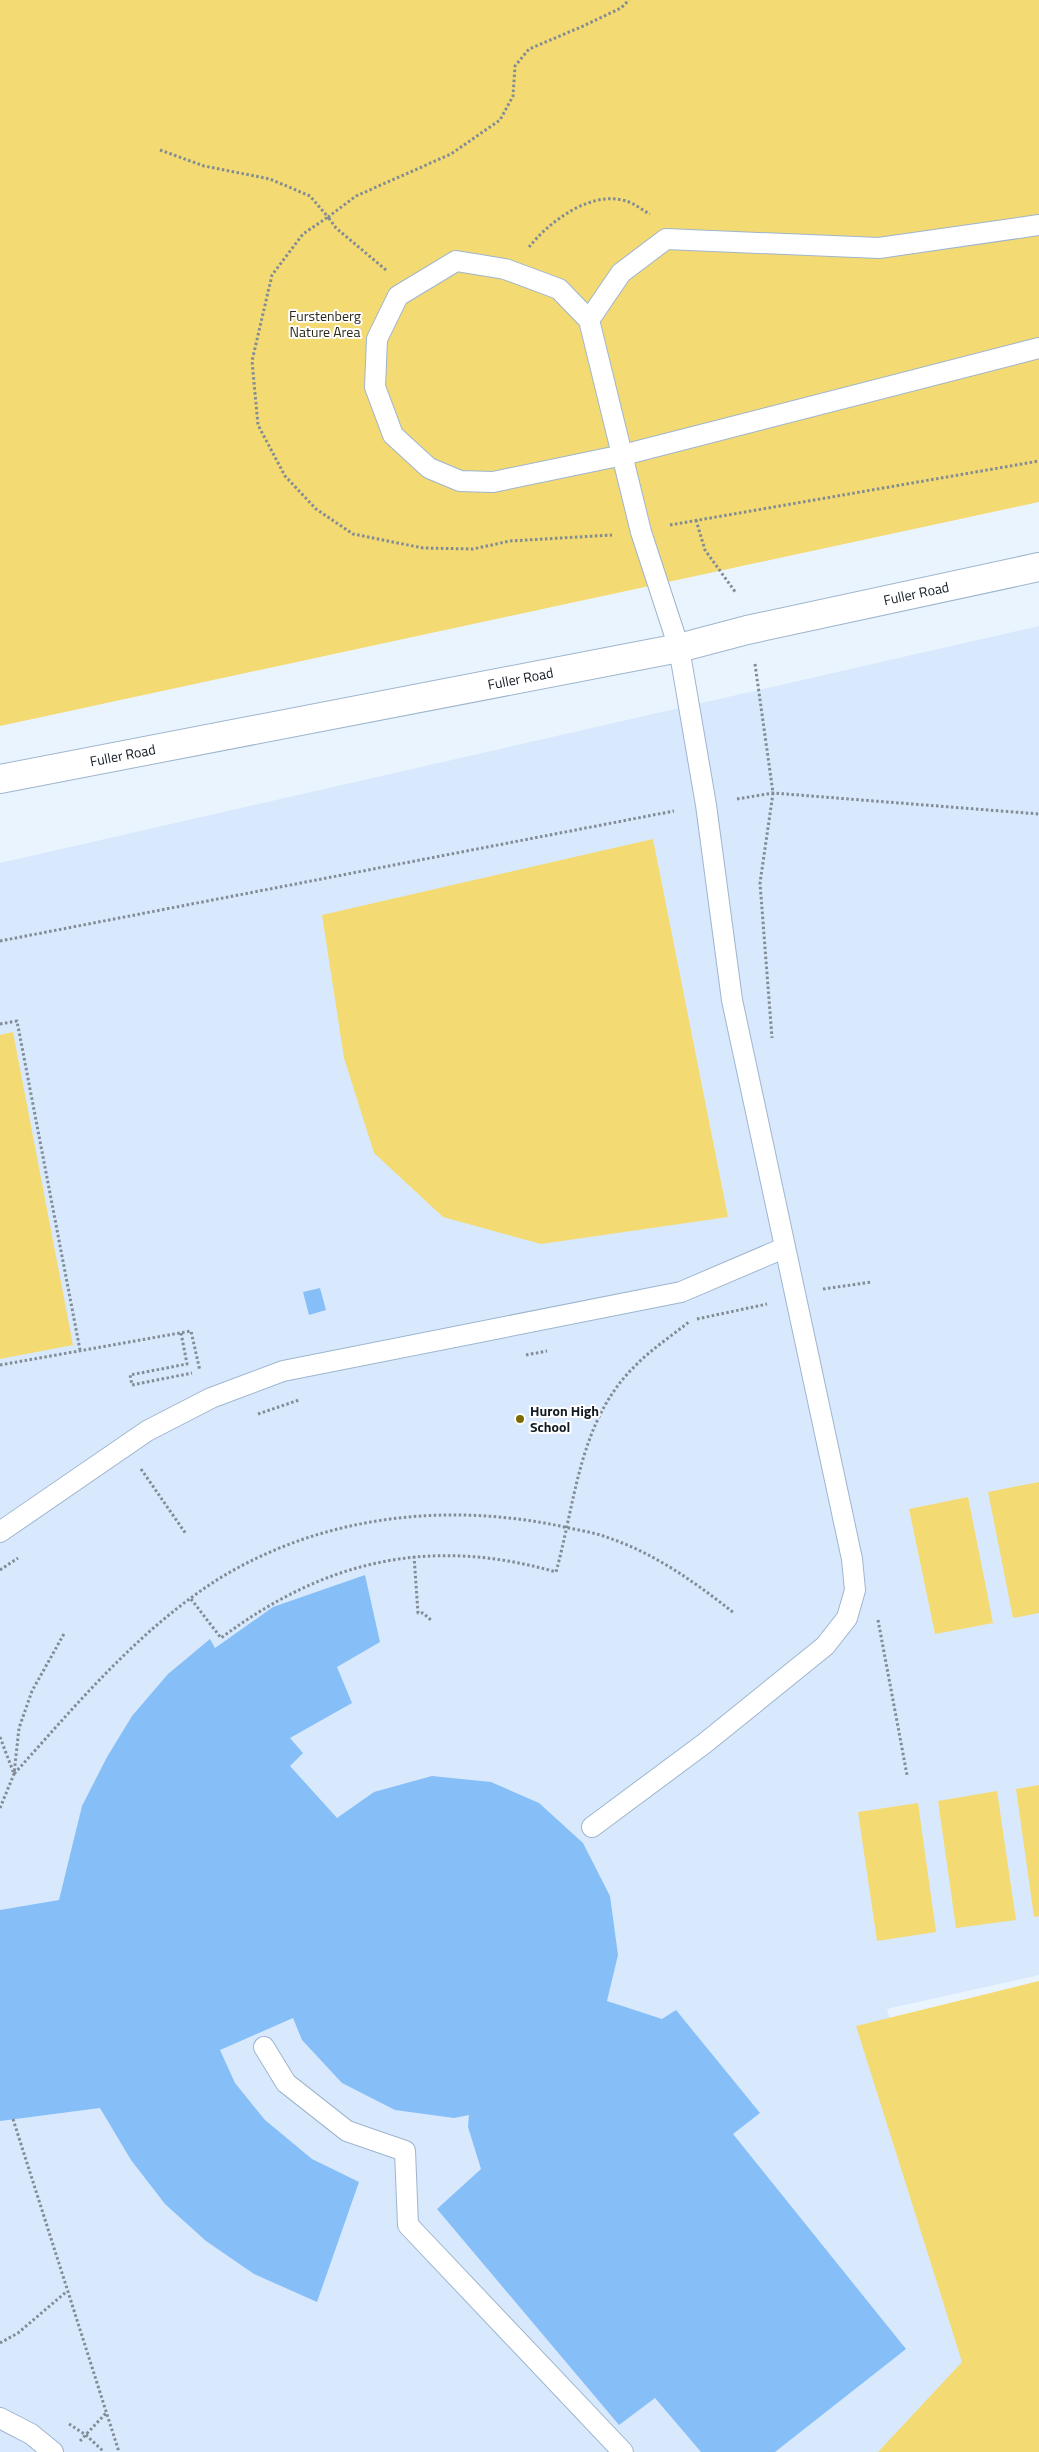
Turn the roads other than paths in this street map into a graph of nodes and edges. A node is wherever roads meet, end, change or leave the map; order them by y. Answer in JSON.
{"nodes":[{"id":1,"x":1039,"y":225,"type":"edge"},
{"id":2,"x":589,"y":320,"type":"junction"},
{"id":3,"x":1039,"y":348,"type":"edge"},
{"id":4,"x":622,"y":455,"type":"junction"},
{"id":5,"x":1039,"y":567,"type":"edge"},
{"id":6,"x":679,"y":648,"type":"junction"},
{"id":7,"x":0,"y":779,"type":"edge"},
{"id":8,"x":784,"y":1248,"type":"junction"},
{"id":9,"x":0,"y":1532,"type":"edge"},
{"id":10,"x":592,"y":1828,"type":"dead end"},
{"id":11,"x":264,"y":2047,"type":"dead end"},
{"id":12,"x":0,"y":2418,"type":"edge"},
{"id":13,"x":53,"y":2452,"type":"edge"},
{"id":14,"x":623,"y":2452,"type":"edge"}],
"edges":[{"from":1,"to":2,"type":"lane"},
{"from":2,"to":4,"type":"lane"},
{"from":2,"to":4,"type":"lane"},
{"from":3,"to":4,"type":"lane"},
{"from":4,"to":6,"type":"lane"},
{"from":5,"to":6,"type":"main road","name":"Fuller Road"},
{"from":6,"to":7,"type":"main road","name":"Fuller Road"},
{"from":6,"to":8,"type":"lane"},
{"from":8,"to":9,"type":"lane"},
{"from":8,"to":10,"type":"lane"},
{"from":11,"to":14,"type":"lane"},
{"from":12,"to":13,"type":"lane"}]}
